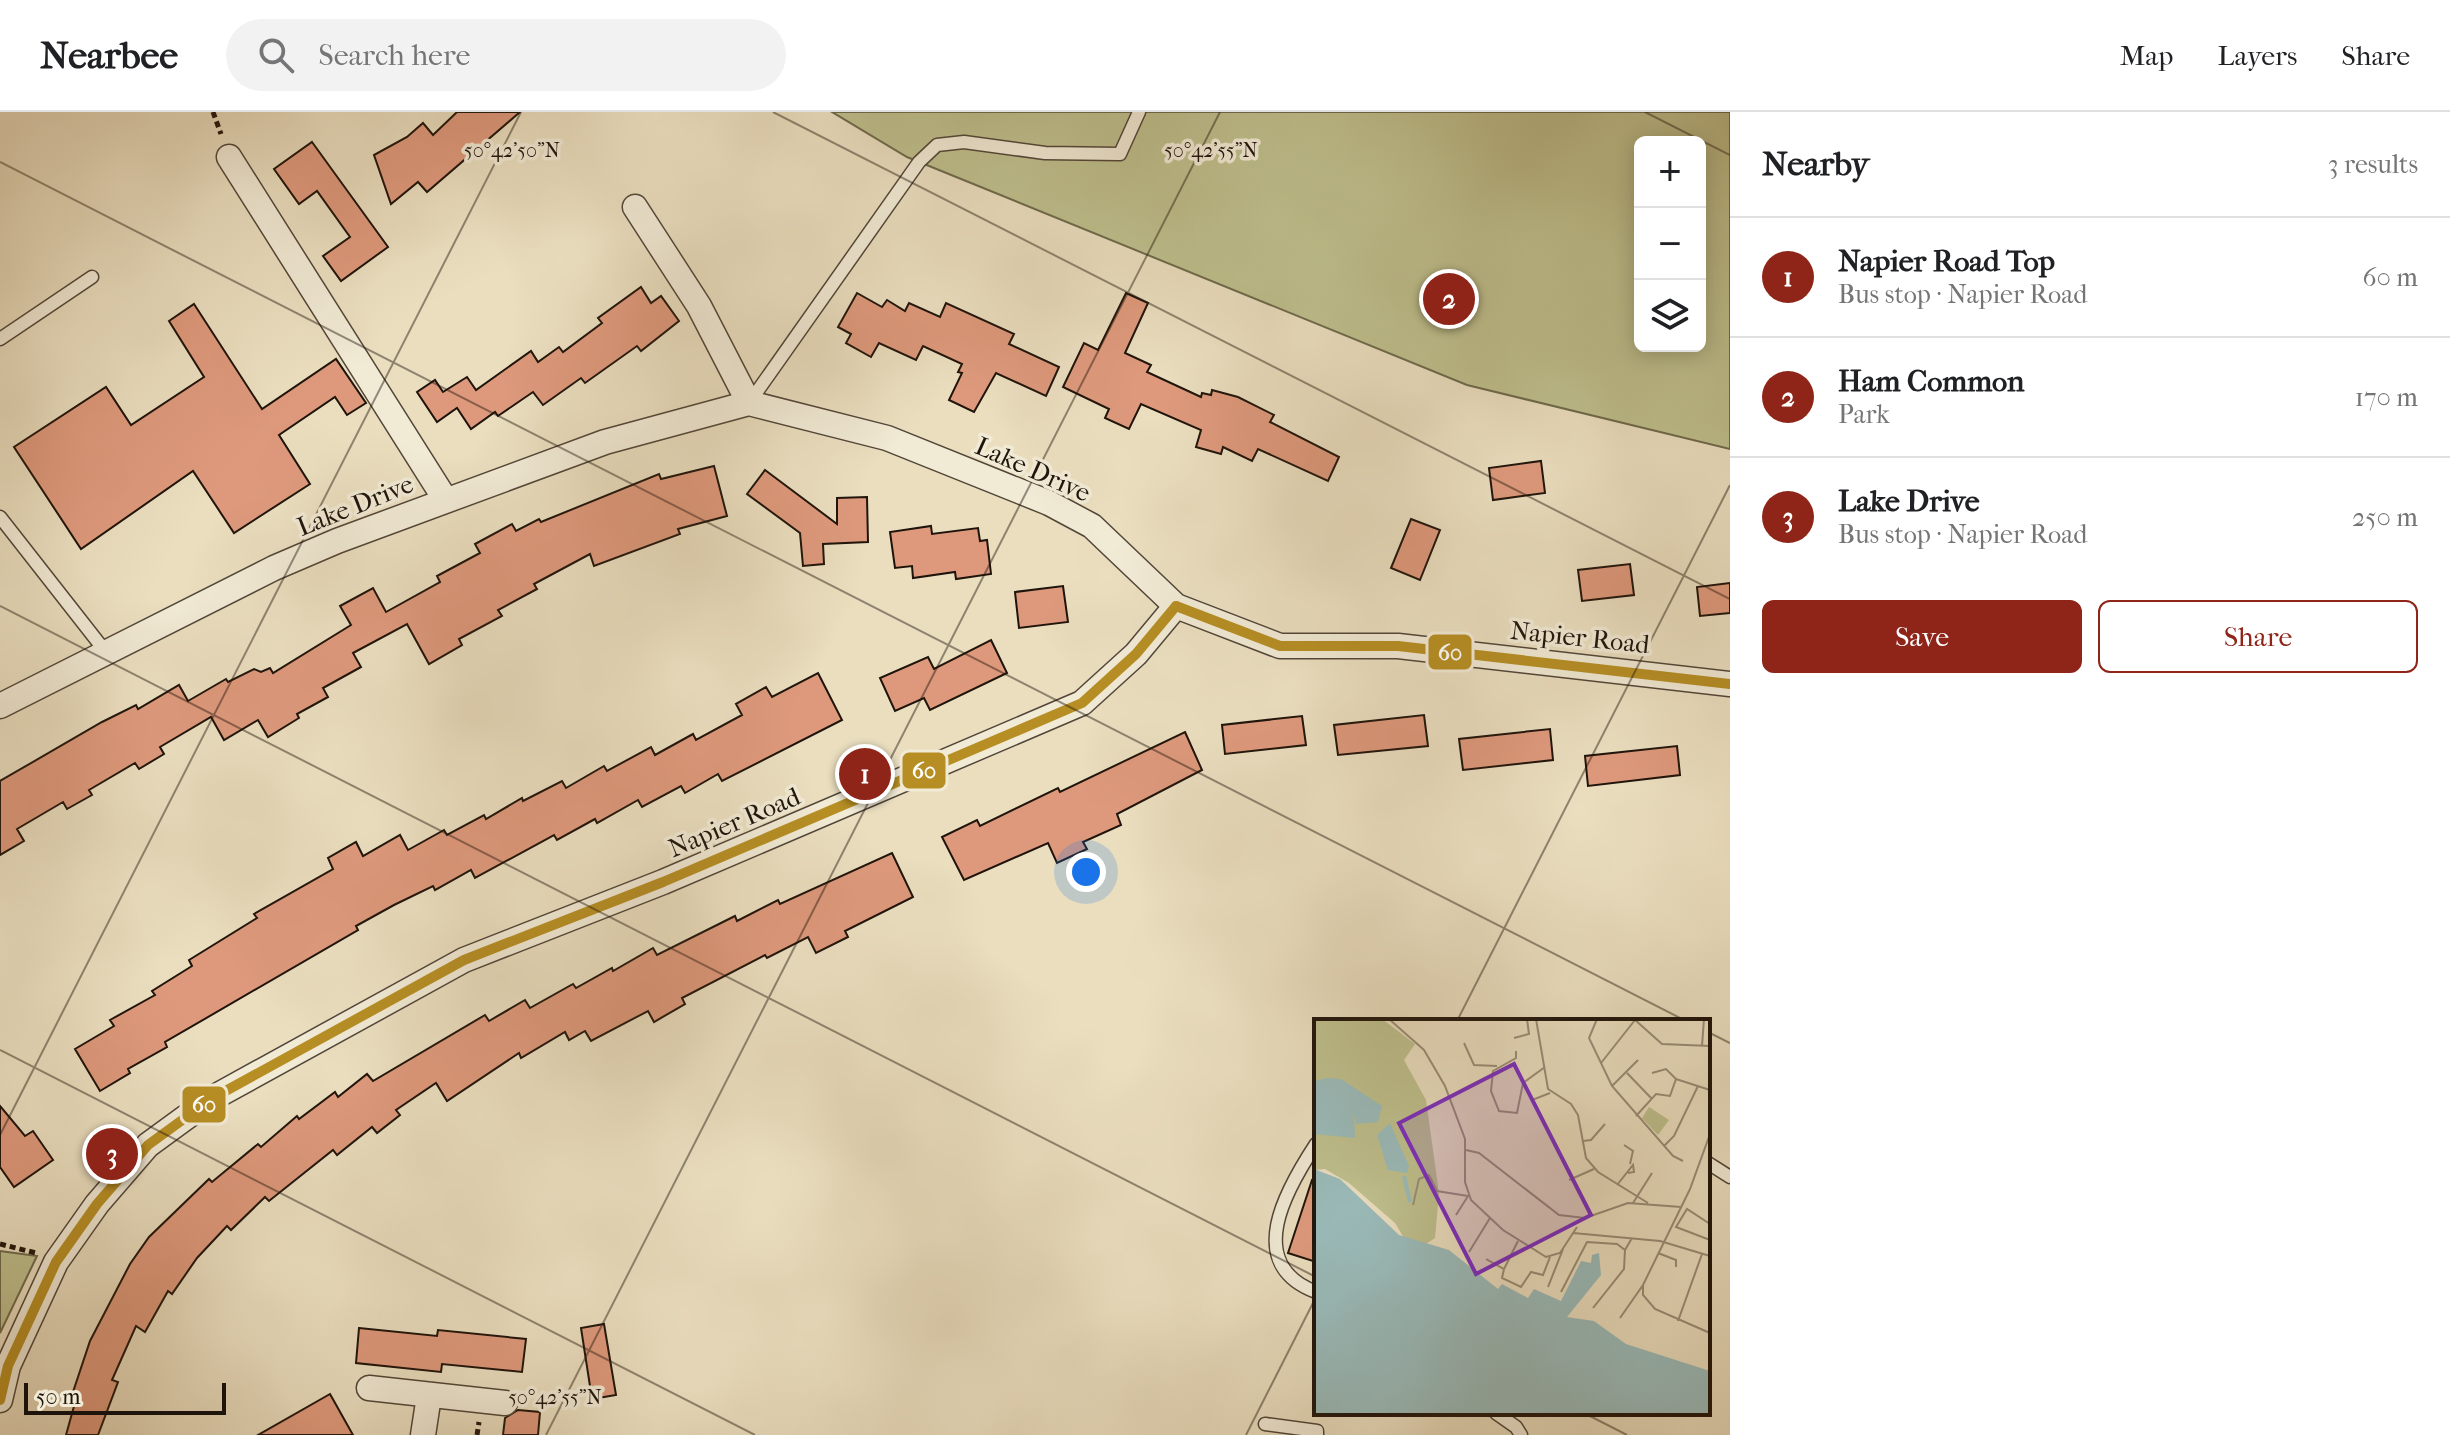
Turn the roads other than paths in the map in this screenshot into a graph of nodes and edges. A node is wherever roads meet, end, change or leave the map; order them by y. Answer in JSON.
{"nodes":[{"id":1,"x":1139,"y":112,"type":"edge"},
{"id":2,"x":229,"y":157,"type":"dead end"},
{"id":3,"x":635,"y":207,"type":"dead end"},
{"id":4,"x":92,"y":277,"type":"dead end"},
{"id":5,"x":0,"y":339,"type":"edge"},
{"id":6,"x":749,"y":403,"type":"junction"},
{"id":7,"x":445,"y":499,"type":"junction"},
{"id":8,"x":0,"y":517,"type":"edge"},
{"id":9,"x":1176,"y":606,"type":"junction"},
{"id":10,"x":105,"y":651,"type":"junction"},
{"id":11,"x":1730,"y":684,"type":"edge"},
{"id":12,"x":0,"y":706,"type":"edge"},
{"id":13,"x":1314,"y":1148,"type":"edge"},
{"id":14,"x":1710,"y":1164,"type":"edge"},
{"id":15,"x":1730,"y":1177,"type":"edge"},
{"id":16,"x":1314,"y":1291,"type":"edge"},
{"id":17,"x":369,"y":1388,"type":"dead end"},
{"id":18,"x":429,"y":1396,"type":"junction"},
{"id":19,"x":0,"y":1400,"type":"edge"},
{"id":20,"x":505,"y":1403,"type":"dead end"},
{"id":21,"x":1499,"y":1415,"type":"edge"},
{"id":22,"x":1265,"y":1424,"type":"dead end"},
{"id":23,"x":423,"y":1435,"type":"edge"},
{"id":24,"x":1317,"y":1435,"type":"edge"},
{"id":25,"x":1521,"y":1435,"type":"edge"}],
"edges":[{"from":1,"to":6,"type":"lane"},
{"from":2,"to":7,"type":"street"},
{"from":3,"to":6,"type":"street"},
{"from":4,"to":5,"type":"lane"},
{"from":6,"to":7,"type":"street","name":"Lake Drive"},
{"from":6,"to":9,"type":"street","name":"Lake Drive"},
{"from":7,"to":10,"type":"street","name":"Lake Drive"},
{"from":8,"to":10,"type":"lane"},
{"from":9,"to":11,"type":"street","name":"Napier Road"},
{"from":9,"to":19,"type":"street","name":"Napier Road"},
{"from":10,"to":12,"type":"street","name":"Lake Drive"},
{"from":13,"to":16,"type":"lane"},
{"from":14,"to":15,"type":"lane"},
{"from":17,"to":18,"type":"street"},
{"from":18,"to":20,"type":"street"},
{"from":18,"to":23,"type":"street"},
{"from":21,"to":25,"type":"lane"},
{"from":22,"to":24,"type":"lane"}]}
